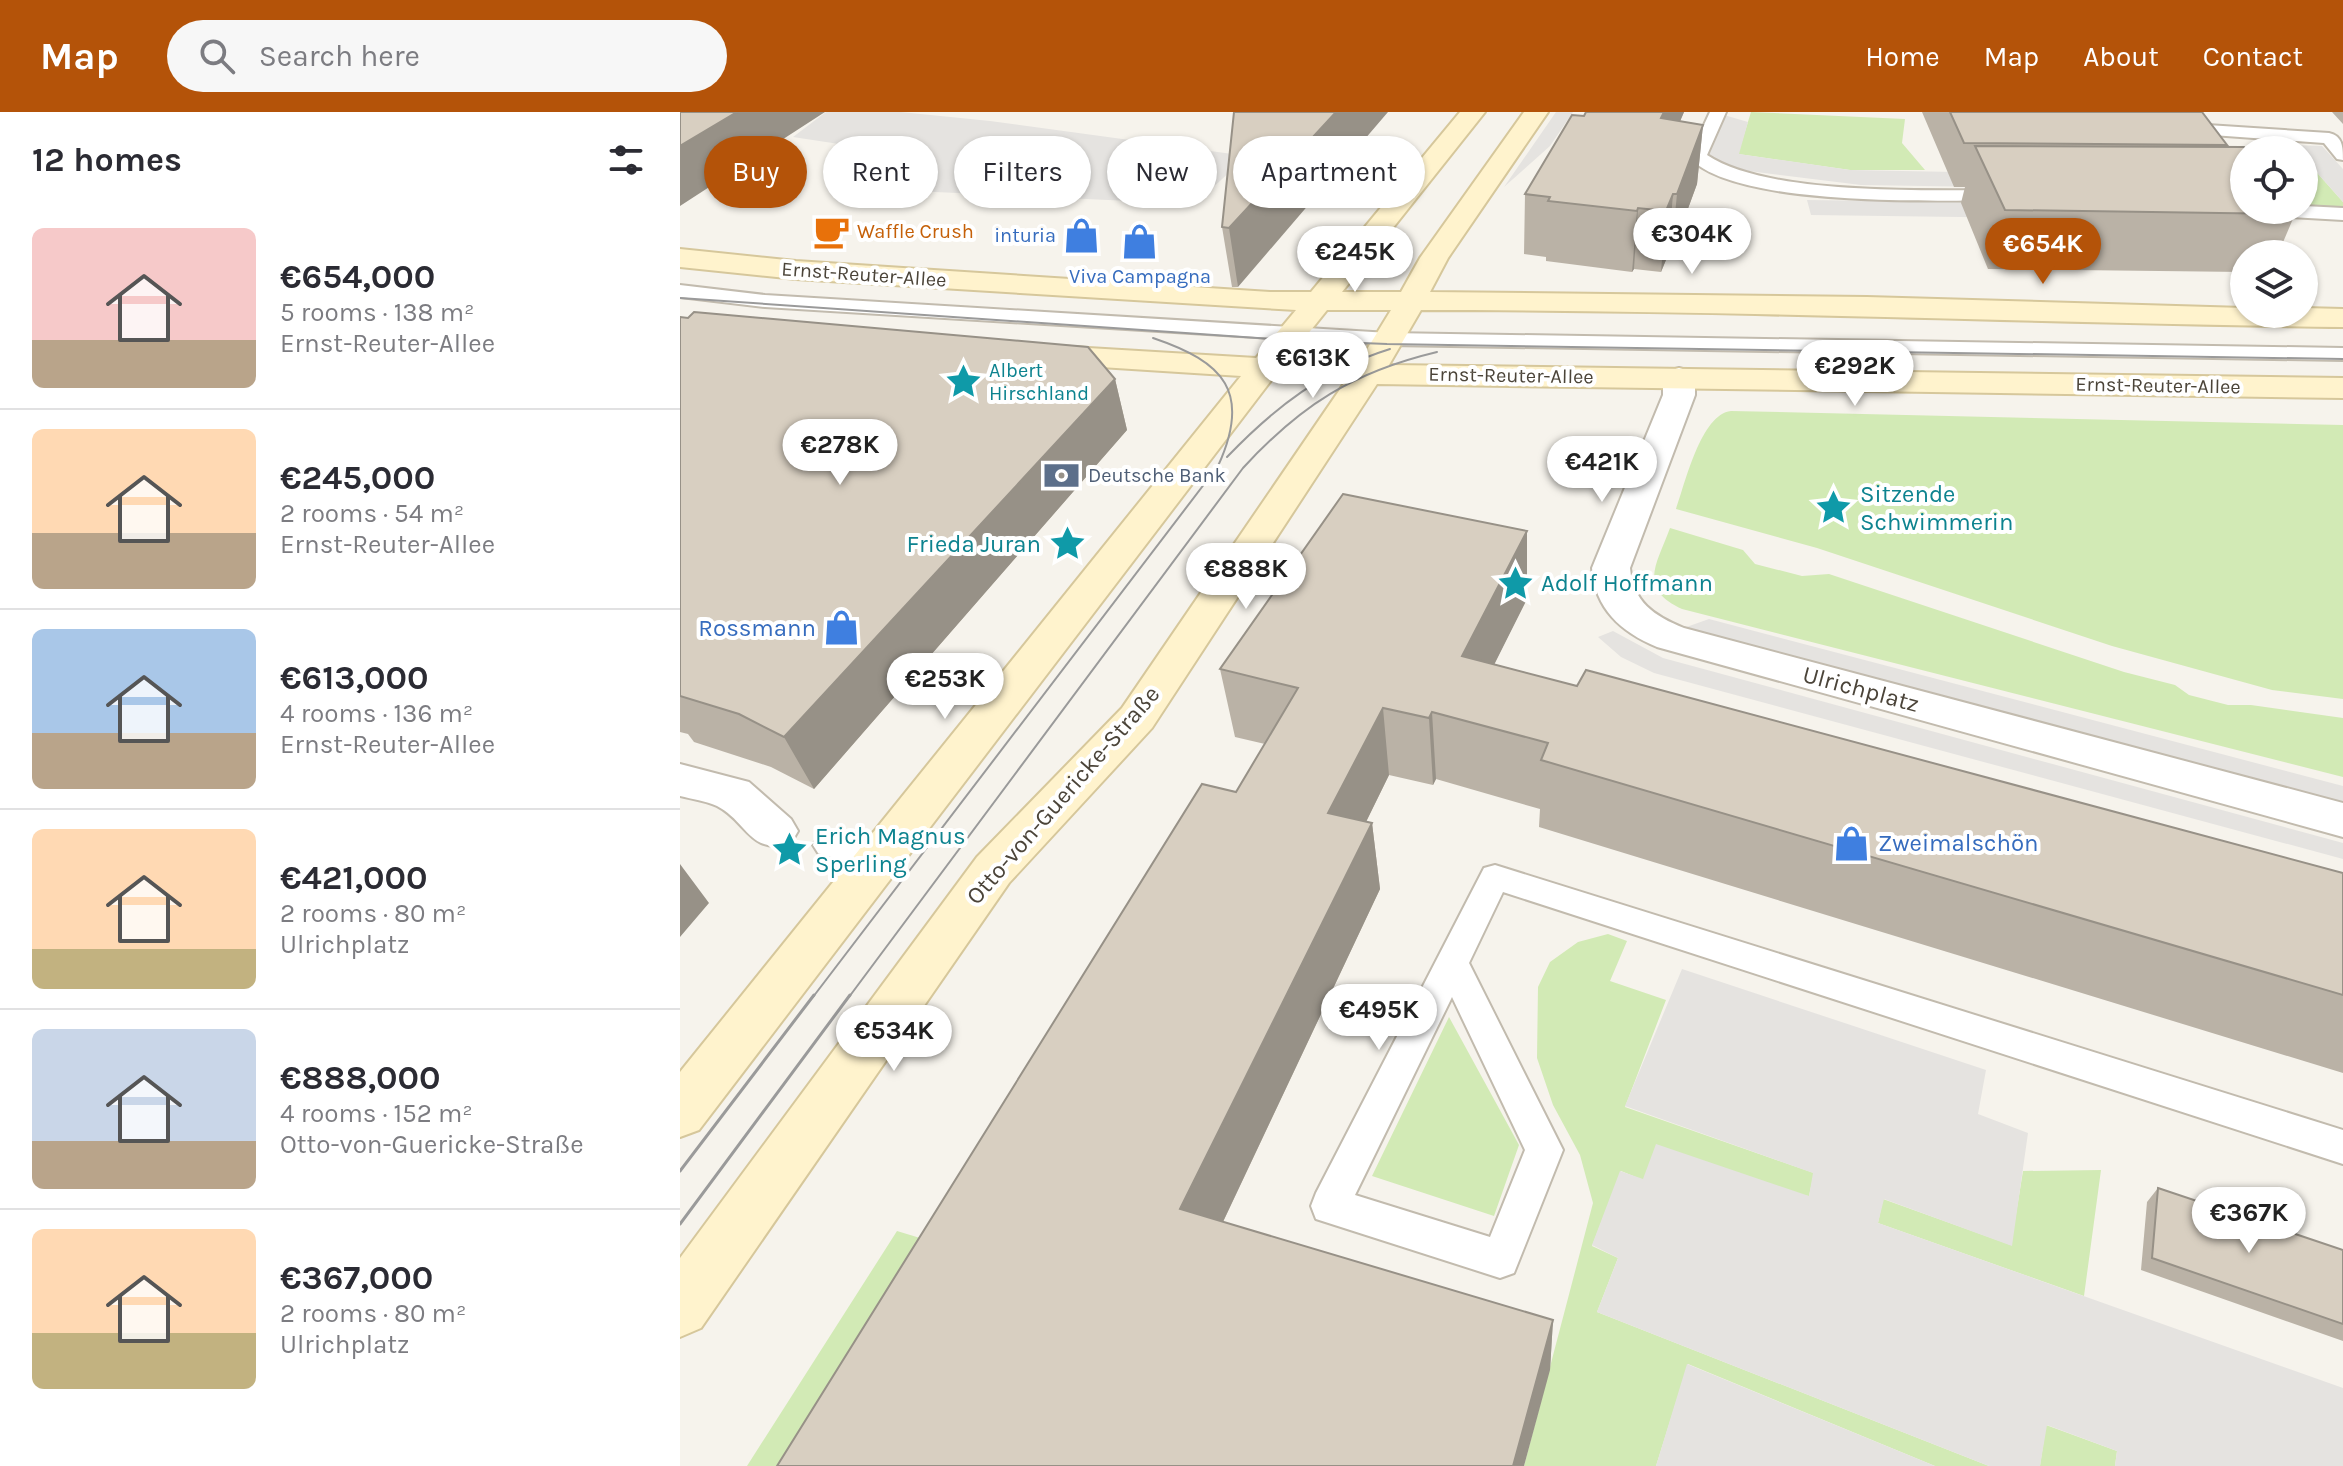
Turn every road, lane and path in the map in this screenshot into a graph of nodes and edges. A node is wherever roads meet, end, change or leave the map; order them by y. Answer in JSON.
{"nodes":[{"id":1,"x":1473,"y":112,"type":"edge"},
{"id":2,"x":1536,"y":112,"type":"edge"},
{"id":3,"x":1718,"y":112,"type":"edge"},
{"id":4,"x":2190,"y":122,"type":"junction"},
{"id":5,"x":2160,"y":127,"type":"edge"},
{"id":6,"x":2209,"y":154,"type":"edge"},
{"id":7,"x":2343,"y":155,"type":"edge"},
{"id":8,"x":2020,"y":195,"type":"edge"},
{"id":9,"x":2318,"y":213,"type":"edge"},
{"id":10,"x":2343,"y":214,"type":"edge"},
{"id":11,"x":680,"y":258,"type":"edge"},
{"id":12,"x":680,"y":291,"type":"edge"},
{"id":13,"x":1320,"y":301,"type":"junction"},
{"id":14,"x":1410,"y":302,"type":"junction"},
{"id":15,"x":2343,"y":318,"type":"edge"},
{"id":16,"x":1305,"y":336,"type":"junction"},
{"id":17,"x":1389,"y":339,"type":"junction"},
{"id":18,"x":1010,"y":351,"type":"edge"},
{"id":19,"x":2343,"y":354,"type":"edge"},
{"id":20,"x":1262,"y":369,"type":"junction"},
{"id":21,"x":1367,"y":374,"type":"junction"},
{"id":22,"x":1679,"y":378,"type":"junction"},
{"id":23,"x":2343,"y":388,"type":"edge"},
{"id":24,"x":680,"y":780,"type":"edge"},
{"id":25,"x":2343,"y":820,"type":"edge"},
{"id":26,"x":775,"y":831,"type":"dead end"},
{"id":27,"x":829,"y":845,"type":"dead end"},
{"id":28,"x":880,"y":859,"type":"junction"},
{"id":29,"x":1452,"y":962,"type":"junction"},
{"id":30,"x":680,"y":1113,"type":"edge"},
{"id":31,"x":2343,"y":1147,"type":"edge"},
{"id":32,"x":680,"y":1307,"type":"edge"}],
"edges":[{"from":1,"to":13,"type":"street"},
{"from":2,"to":14,"type":"street","name":"Otto-von-Guericke-Straße"},
{"from":3,"to":8,"type":"lane"},
{"from":4,"to":5,"type":"lane"},
{"from":4,"to":6,"type":"lane"},
{"from":4,"to":7,"type":"lane"},
{"from":9,"to":10,"type":"lane"},
{"from":11,"to":13,"type":"street","name":"Ernst-Reuter-Allee"},
{"from":12,"to":16,"type":"lane"},
{"from":13,"to":14,"type":"street","name":"Ernst-Reuter-Allee"},
{"from":13,"to":16,"type":"street"},
{"from":14,"to":15,"type":"street","name":"Ernst-Reuter-Allee"},
{"from":14,"to":16,"type":"street"},
{"from":14,"to":17,"type":"street","name":"Otto-von-Guericke-Straße"},
{"from":16,"to":17,"type":"lane"},
{"from":16,"to":20,"type":"street"},
{"from":17,"to":19,"type":"lane"},
{"from":17,"to":21,"type":"street","name":"Otto-von-Guericke-Straße"},
{"from":18,"to":20,"type":"street","name":"Ernst-Reuter-Allee"},
{"from":20,"to":21,"type":"street","name":"Ernst-Reuter-Allee"},
{"from":20,"to":28,"type":"street"},
{"from":21,"to":22,"type":"street","name":"Ernst-Reuter-Allee"},
{"from":21,"to":32,"type":"street","name":"Otto-von-Guericke-Straße"},
{"from":22,"to":23,"type":"street","name":"Ernst-Reuter-Allee"},
{"from":22,"to":25,"type":"street","name":"Ulrichplatz"},
{"from":24,"to":26,"type":"street"},
{"from":27,"to":28,"type":"lane"},
{"from":28,"to":30,"type":"street"},
{"from":29,"to":29,"type":"lane"},
{"from":29,"to":31,"type":"lane"}]}
